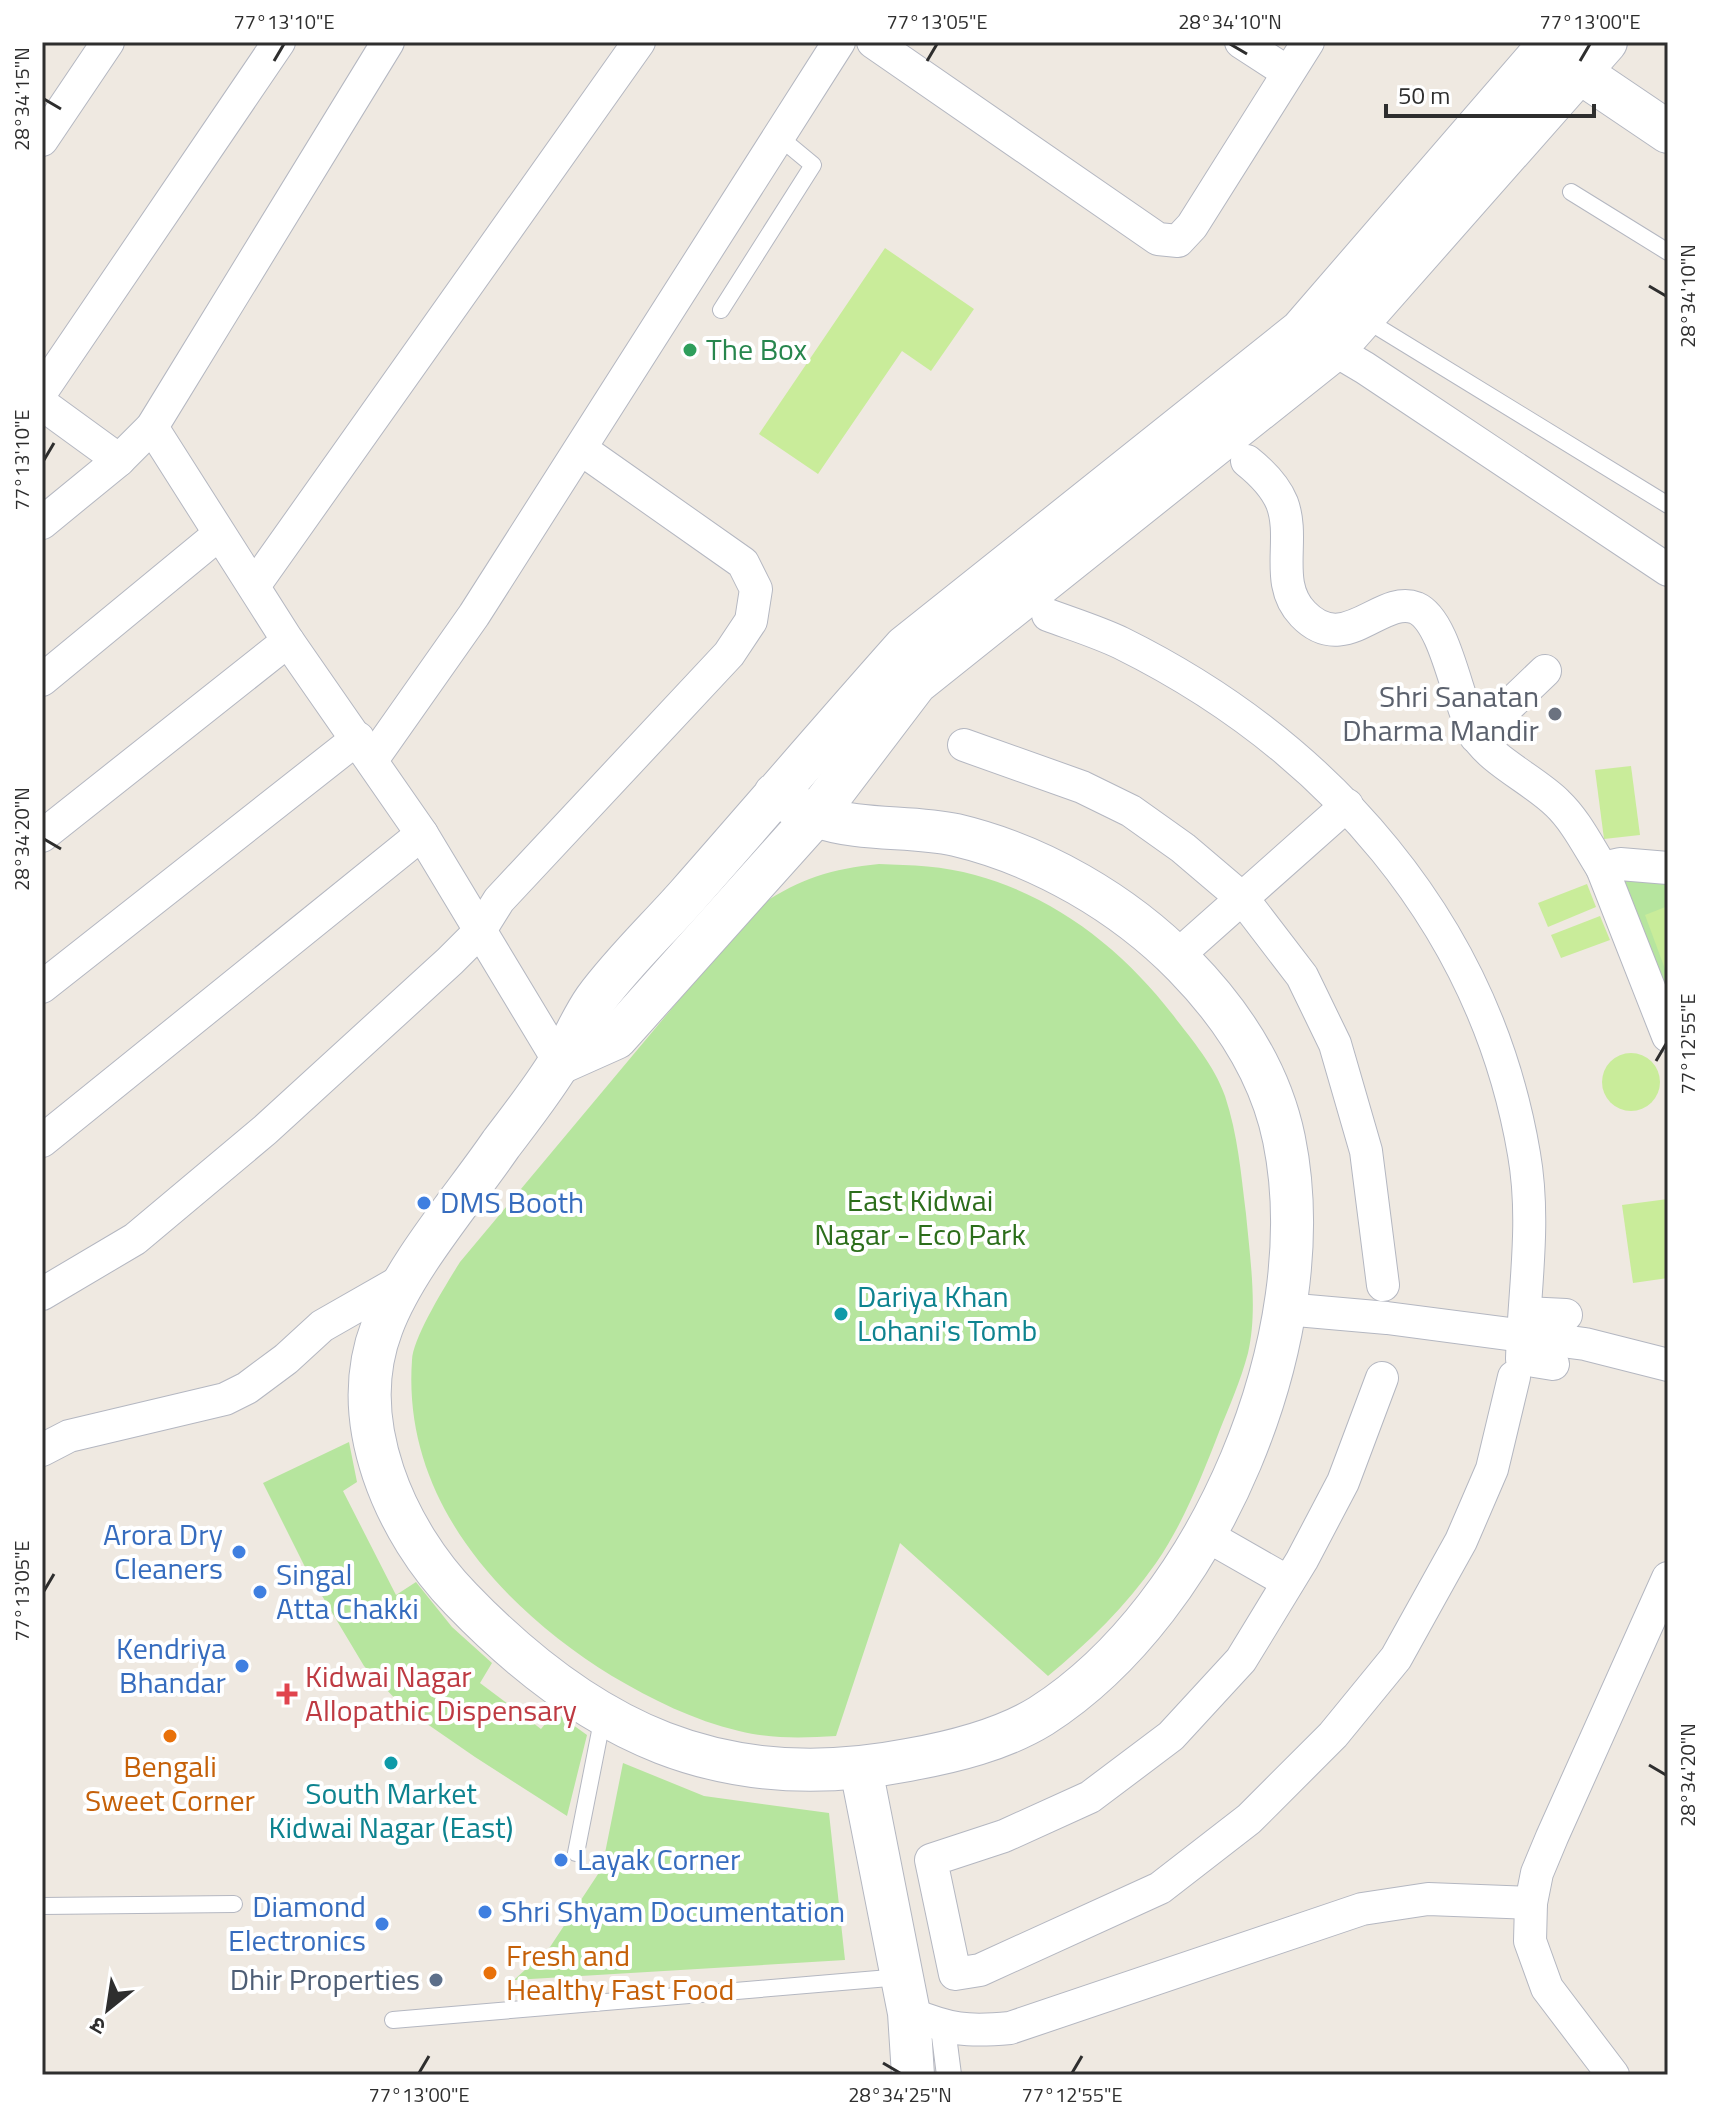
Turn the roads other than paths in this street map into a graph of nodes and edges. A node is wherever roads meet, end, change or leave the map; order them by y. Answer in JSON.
{"nodes":[{"id":1,"x":108,"y":42,"type":"edge"},
{"id":2,"x":279,"y":42,"type":"edge"},
{"id":3,"x":388,"y":42,"type":"edge"},
{"id":4,"x":639,"y":42,"type":"edge"},
{"id":5,"x":839,"y":42,"type":"edge"},
{"id":6,"x":873,"y":42,"type":"edge"},
{"id":7,"x":1241,"y":42,"type":"edge"},
{"id":8,"x":1308,"y":42,"type":"edge"},
{"id":9,"x":1544,"y":44,"type":"edge"},
{"id":10,"x":1593,"y":58,"type":"edge"},
{"id":11,"x":1287,"y":72,"type":"junction"},
{"id":12,"x":1668,"y":132,"type":"edge"},
{"id":13,"x":778,"y":136,"type":"junction"},
{"id":14,"x":42,"y":140,"type":"edge"},
{"id":15,"x":1571,"y":192,"type":"dead end"},
{"id":16,"x":1668,"y":252,"type":"edge"},
{"id":17,"x":721,"y":310,"type":"dead end"},
{"id":18,"x":1363,"y":318,"type":"junction"},
{"id":19,"x":1318,"y":340,"type":"junction"},
{"id":20,"x":42,"y":391,"type":"edge"},
{"id":21,"x":42,"y":404,"type":"edge"},
{"id":22,"x":152,"y":427,"type":"junction"},
{"id":23,"x":581,"y":449,"type":"junction"},
{"id":24,"x":119,"y":460,"type":"junction"},
{"id":25,"x":1247,"y":461,"type":"dead end"},
{"id":26,"x":1668,"y":505,"type":"edge"},
{"id":27,"x":42,"y":523,"type":"edge"},
{"id":28,"x":218,"y":535,"type":"junction"},
{"id":29,"x":1668,"y":570,"type":"edge"},
{"id":30,"x":254,"y":586,"type":"junction"},
{"id":31,"x":1048,"y":615,"type":"dead end"},
{"id":32,"x":288,"y":641,"type":"junction"},
{"id":33,"x":1545,"y":671,"type":"dead end"},
{"id":34,"x":42,"y":680,"type":"edge"},
{"id":35,"x":1476,"y":737,"type":"junction"},
{"id":36,"x":964,"y":745,"type":"dead end"},
{"id":37,"x":365,"y":749,"type":"junction"},
{"id":38,"x":775,"y":794,"type":"junction"},
{"id":39,"x":1347,"y":805,"type":"junction"},
{"id":40,"x":815,"y":816,"type":"junction"},
{"id":41,"x":422,"y":834,"type":"junction"},
{"id":42,"x":42,"y":836,"type":"edge"},
{"id":43,"x":1602,"y":868,"type":"junction"},
{"id":44,"x":1668,"y":868,"type":"edge"},
{"id":45,"x":1243,"y":899,"type":"junction"},
{"id":46,"x":479,"y":932,"type":"junction"},
{"id":47,"x":1176,"y":957,"type":"junction"},
{"id":48,"x":42,"y":987,"type":"edge"},
{"id":49,"x":1668,"y":1036,"type":"edge"},
{"id":50,"x":560,"y":1063,"type":"junction"},
{"id":51,"x":42,"y":1141,"type":"edge"},
{"id":52,"x":406,"y":1278,"type":"junction"},
{"id":53,"x":1383,"y":1285,"type":"dead end"},
{"id":54,"x":42,"y":1294,"type":"edge"},
{"id":55,"x":1285,"y":1309,"type":"junction"},
{"id":56,"x":1566,"y":1315,"type":"dead end"},
{"id":57,"x":1524,"y":1324,"type":"junction"},
{"id":58,"x":1553,"y":1364,"type":"dead end"},
{"id":59,"x":1668,"y":1365,"type":"edge"},
{"id":60,"x":1514,"y":1377,"type":"dead end"},
{"id":61,"x":1382,"y":1378,"type":"dead end"},
{"id":62,"x":42,"y":1450,"type":"edge"},
{"id":63,"x":1204,"y":1534,"type":"junction"},
{"id":64,"x":1288,"y":1582,"type":"junction"},
{"id":65,"x":1663,"y":1601,"type":"edge"},
{"id":66,"x":604,"y":1715,"type":"junction"},
{"id":67,"x":861,"y":1769,"type":"junction"},
{"id":68,"x":576,"y":1853,"type":"dead end"},
{"id":69,"x":1531,"y":1903,"type":"junction"},
{"id":70,"x":234,"y":1904,"type":"dead end"},
{"id":71,"x":42,"y":1906,"type":"edge"},
{"id":72,"x":918,"y":2006,"type":"junction"},
{"id":73,"x":393,"y":2020,"type":"dead end"},
{"id":74,"x":913,"y":2075,"type":"edge"},
{"id":75,"x":949,"y":2075,"type":"edge"},
{"id":76,"x":1613,"y":2075,"type":"edge"}],
"edges":[{"from":1,"to":14,"type":"street"},
{"from":2,"to":20,"type":"street"},
{"from":3,"to":22,"type":"street"},
{"from":4,"to":30,"type":"street"},
{"from":5,"to":13,"type":"street"},
{"from":6,"to":11,"type":"street"},
{"from":7,"to":11,"type":"street"},
{"from":8,"to":11,"type":"street"},
{"from":9,"to":10,"type":"street"},
{"from":9,"to":19,"type":"street"},
{"from":10,"to":12,"type":"street"},
{"from":10,"to":18,"type":"street"},
{"from":13,"to":17,"type":"lane"},
{"from":13,"to":23,"type":"street"},
{"from":15,"to":16,"type":"lane"},
{"from":18,"to":19,"type":"street"},
{"from":18,"to":26,"type":"lane"},
{"from":19,"to":29,"type":"street"},
{"from":19,"to":38,"type":"street"},
{"from":19,"to":40,"type":"street"},
{"from":21,"to":24,"type":"street"},
{"from":22,"to":24,"type":"street"},
{"from":22,"to":28,"type":"street"},
{"from":23,"to":37,"type":"street"},
{"from":23,"to":46,"type":"street"},
{"from":24,"to":27,"type":"street"},
{"from":25,"to":35,"type":"street"},
{"from":28,"to":30,"type":"street"},
{"from":28,"to":34,"type":"street"},
{"from":30,"to":32,"type":"street"},
{"from":31,"to":39,"type":"street"},
{"from":32,"to":37,"type":"street"},
{"from":32,"to":42,"type":"street"},
{"from":33,"to":35,"type":"street"},
{"from":35,"to":43,"type":"street"},
{"from":36,"to":45,"type":"street"},
{"from":37,"to":41,"type":"street"},
{"from":37,"to":48,"type":"street"},
{"from":38,"to":40,"type":"street"},
{"from":38,"to":50,"type":"street"},
{"from":39,"to":45,"type":"street"},
{"from":39,"to":57,"type":"street"},
{"from":40,"to":47,"type":"street"},
{"from":40,"to":50,"type":"street"},
{"from":41,"to":46,"type":"street"},
{"from":41,"to":51,"type":"street"},
{"from":43,"to":44,"type":"street"},
{"from":43,"to":49,"type":"street"},
{"from":45,"to":47,"type":"street"},
{"from":45,"to":53,"type":"street"},
{"from":46,"to":50,"type":"street"},
{"from":46,"to":54,"type":"street"},
{"from":47,"to":55,"type":"street"},
{"from":50,"to":52,"type":"street"},
{"from":52,"to":62,"type":"street"},
{"from":52,"to":66,"type":"street"},
{"from":55,"to":57,"type":"street"},
{"from":55,"to":63,"type":"street"},
{"from":56,"to":57,"type":"street"},
{"from":57,"to":58,"type":"street"},
{"from":57,"to":59,"type":"street"},
{"from":60,"to":64,"type":"street"},
{"from":61,"to":64,"type":"street"},
{"from":63,"to":64,"type":"street"},
{"from":63,"to":67,"type":"street"},
{"from":65,"to":69,"type":"street"},
{"from":66,"to":67,"type":"street"},
{"from":66,"to":68,"type":"lane"},
{"from":67,"to":72,"type":"street"},
{"from":69,"to":72,"type":"street"},
{"from":69,"to":76,"type":"street"},
{"from":70,"to":71,"type":"lane"},
{"from":72,"to":73,"type":"lane"},
{"from":72,"to":74,"type":"street"},
{"from":72,"to":75,"type":"street"}]}
